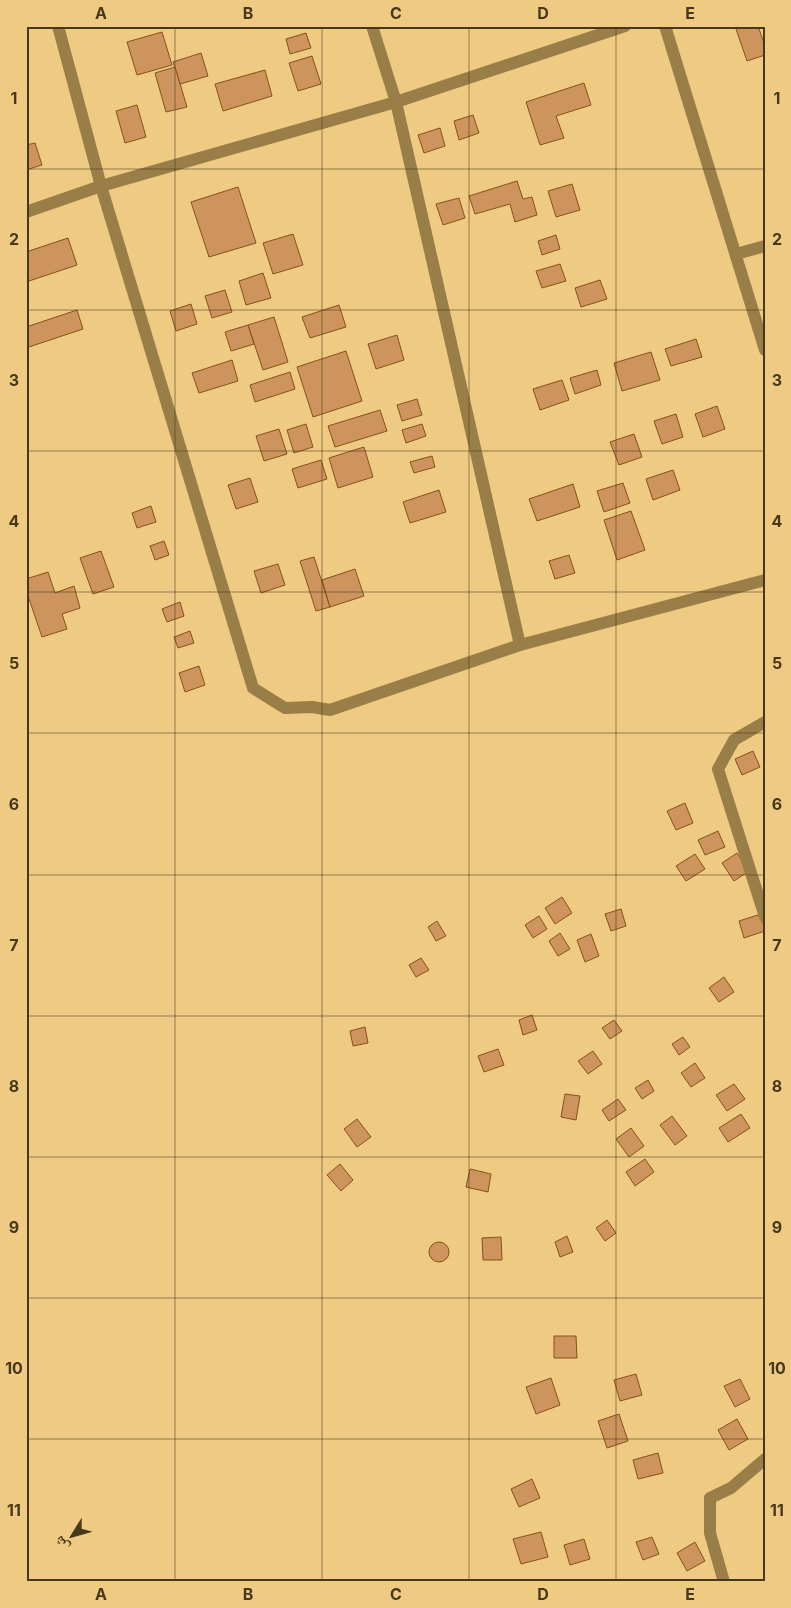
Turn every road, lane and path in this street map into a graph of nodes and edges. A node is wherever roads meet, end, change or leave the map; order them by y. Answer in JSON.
{"nodes":[{"id":1,"x":58,"y":26,"type":"edge"},
{"id":2,"x":372,"y":26,"type":"edge"},
{"id":3,"x":625,"y":26,"type":"edge"},
{"id":4,"x":665,"y":26,"type":"edge"},
{"id":5,"x":396,"y":102,"type":"junction"},
{"id":6,"x":101,"y":186,"type":"junction"},
{"id":7,"x":26,"y":212,"type":"edge"},
{"id":8,"x":765,"y":246,"type":"edge"},
{"id":9,"x":736,"y":254,"type":"junction"},
{"id":10,"x":765,"y":350,"type":"edge"},
{"id":11,"x":765,"y":580,"type":"edge"},
{"id":12,"x":520,"y":645,"type":"junction"},
{"id":13,"x":765,"y":722,"type":"edge"},
{"id":14,"x":765,"y":917,"type":"edge"},
{"id":15,"x":765,"y":1459,"type":"edge"},
{"id":16,"x":724,"y":1582,"type":"edge"}],
"edges":[{"from":1,"to":6,"type":"street"},
{"from":2,"to":5,"type":"street"},
{"from":3,"to":5,"type":"street"},
{"from":4,"to":9,"type":"street"},
{"from":5,"to":6,"type":"street"},
{"from":5,"to":12,"type":"street"},
{"from":6,"to":7,"type":"street"},
{"from":6,"to":12,"type":"street"},
{"from":8,"to":9,"type":"street"},
{"from":9,"to":10,"type":"street"},
{"from":11,"to":12,"type":"street"},
{"from":13,"to":14,"type":"street"},
{"from":15,"to":16,"type":"street"}]}
